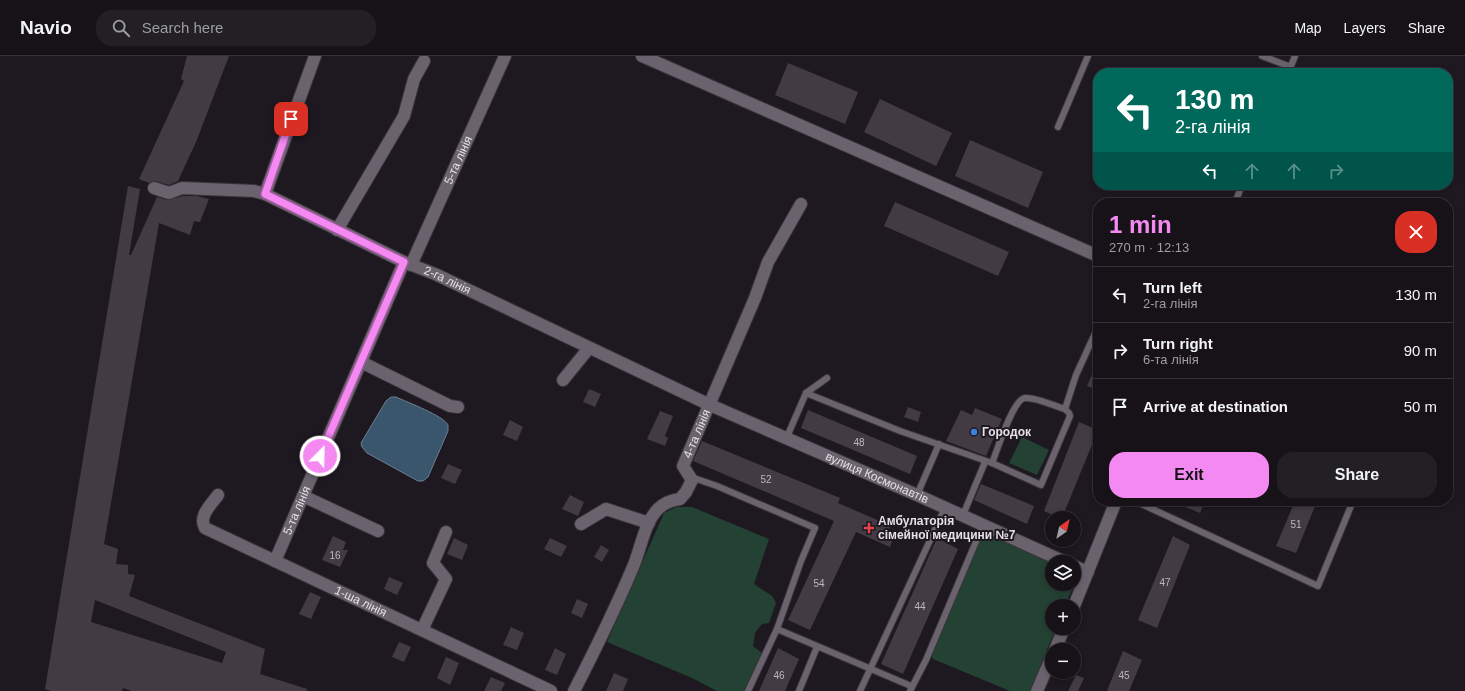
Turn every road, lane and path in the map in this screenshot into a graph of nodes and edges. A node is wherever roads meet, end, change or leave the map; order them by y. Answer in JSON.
{"nodes":[{"id":1,"x":315,"y":56,"type":"edge"},
{"id":2,"x":505,"y":56,"type":"edge"},
{"id":3,"x":642,"y":56,"type":"edge"},
{"id":4,"x":1088,"y":56,"type":"edge"},
{"id":5,"x":1262,"y":56,"type":"edge"},
{"id":6,"x":1295,"y":56,"type":"edge"},
{"id":7,"x":424,"y":61,"type":"dead end"},
{"id":8,"x":1286,"y":68,"type":"edge"},
{"id":9,"x":1291,"y":68,"type":"edge"},
{"id":10,"x":1058,"y":127,"type":"dead end"},
{"id":11,"x":154,"y":188,"type":"dead end"},
{"id":12,"x":265,"y":194,"type":"junction"},
{"id":13,"x":801,"y":204,"type":"dead end"},
{"id":14,"x":337,"y":230,"type":"junction"},
{"id":15,"x":1093,"y":254,"type":"edge"},
{"id":16,"x":407,"y":264,"type":"junction"},
{"id":17,"x":1093,"y":338,"type":"edge"},
{"id":18,"x":589,"y":348,"type":"junction"},
{"id":19,"x":361,"y":362,"type":"junction"},
{"id":20,"x":826,"y":378,"type":"dead end"},
{"id":21,"x":563,"y":380,"type":"dead end"},
{"id":22,"x":806,"y":393,"type":"junction"},
{"id":23,"x":710,"y":405,"type":"junction"},
{"id":24,"x":458,"y":407,"type":"dead end"},
{"id":25,"x":1065,"y":409,"type":"junction"},
{"id":26,"x":786,"y":439,"type":"junction"},
{"id":27,"x":939,"y":444,"type":"junction"},
{"id":28,"x":985,"y":462,"type":"junction"},
{"id":29,"x":992,"y":463,"type":"junction"},
{"id":30,"x":691,"y":477,"type":"junction"},
{"id":31,"x":218,"y":495,"type":"dead end"},
{"id":32,"x":917,"y":495,"type":"junction"},
{"id":33,"x":303,"y":496,"type":"junction"},
{"id":34,"x":1114,"y":506,"type":"edge"},
{"id":35,"x":1146,"y":506,"type":"edge"},
{"id":36,"x":1351,"y":506,"type":"edge"},
{"id":37,"x":945,"y":508,"type":"junction"},
{"id":38,"x":963,"y":515,"type":"junction"},
{"id":39,"x":650,"y":523,"type":"junction"},
{"id":40,"x":581,"y":524,"type":"dead end"},
{"id":41,"x":983,"y":525,"type":"junction"},
{"id":42,"x":378,"y":531,"type":"dead end"},
{"id":43,"x":446,"y":532,"type":"dead end"},
{"id":44,"x":1050,"y":555,"type":"edge"},
{"id":45,"x":275,"y":561,"type":"junction"},
{"id":46,"x":1081,"y":569,"type":"edge"},
{"id":47,"x":1088,"y":572,"type":"junction"},
{"id":48,"x":1077,"y":599,"type":"edge"},
{"id":49,"x":777,"y":629,"type":"junction"},
{"id":50,"x":422,"y":630,"type":"junction"},
{"id":51,"x":817,"y":647,"type":"junction"},
{"id":52,"x":869,"y":670,"type":"junction"},
{"id":53,"x":1045,"y":672,"type":"edge"},
{"id":54,"x":911,"y":689,"type":"edge"},
{"id":55,"x":551,"y":691,"type":"edge"},
{"id":56,"x":574,"y":691,"type":"edge"},
{"id":57,"x":748,"y":691,"type":"edge"},
{"id":58,"x":799,"y":691,"type":"edge"},
{"id":59,"x":860,"y":691,"type":"edge"},
{"id":60,"x":1037,"y":691,"type":"edge"}],
"edges":[{"from":1,"to":12,"type":"street"},
{"from":2,"to":16,"type":"street","name":"5-та лінія"},
{"from":3,"to":15,"type":"street"},
{"from":4,"to":10,"type":"lane"},
{"from":5,"to":8,"type":"lane"},
{"from":6,"to":9,"type":"lane"},
{"from":7,"to":14,"type":"street"},
{"from":11,"to":12,"type":"street","name":"2-га лінія"},
{"from":12,"to":14,"type":"street","name":"2-га лінія"},
{"from":13,"to":23,"type":"street","name":"4-та лінія"},
{"from":14,"to":16,"type":"street","name":"2-га лінія"},
{"from":16,"to":18,"type":"street","name":"2-га лінія"},
{"from":16,"to":19,"type":"street","name":"5-та лінія"},
{"from":17,"to":25,"type":"lane"},
{"from":18,"to":21,"type":"street"},
{"from":18,"to":23,"type":"street","name":"2-га лінія"},
{"from":19,"to":24,"type":"street"},
{"from":19,"to":33,"type":"street","name":"5-та лінія"},
{"from":20,"to":22,"type":"lane"},
{"from":22,"to":26,"type":"lane"},
{"from":22,"to":27,"type":"lane"},
{"from":23,"to":26,"type":"street","name":"вулиця Космонавтів"},
{"from":23,"to":30,"type":"street","name":"4-та лінія"},
{"from":25,"to":29,"type":"lane"},
{"from":25,"to":29,"type":"lane"},
{"from":26,"to":32,"type":"street","name":"вулиця Космонавтів"},
{"from":27,"to":28,"type":"lane"},
{"from":27,"to":32,"type":"lane"},
{"from":28,"to":29,"type":"lane"},
{"from":28,"to":38,"type":"lane"},
{"from":30,"to":39,"type":"street","name":"4-та лінія"},
{"from":30,"to":49,"type":"lane"},
{"from":31,"to":45,"type":"street","name":"1-ша лінія"},
{"from":32,"to":37,"type":"street","name":"вулиця Космонавтів"},
{"from":33,"to":42,"type":"street"},
{"from":33,"to":45,"type":"street","name":"5-та лінія"},
{"from":34,"to":47,"type":"street"},
{"from":35,"to":36,"type":"lane"},
{"from":37,"to":38,"type":"street","name":"вулиця Космонавтів"},
{"from":37,"to":52,"type":"lane"},
{"from":38,"to":41,"type":"street","name":"вулиця Космонавтів"},
{"from":39,"to":40,"type":"street"},
{"from":39,"to":56,"type":"street","name":"4-та лінія"},
{"from":41,"to":44,"type":"street","name":"вулиця Космонавтів"},
{"from":41,"to":54,"type":"lane"},
{"from":43,"to":50,"type":"street"},
{"from":45,"to":50,"type":"street","name":"1-ша лінія"},
{"from":46,"to":47,"type":"street"},
{"from":47,"to":48,"type":"street"},
{"from":49,"to":51,"type":"lane"},
{"from":49,"to":57,"type":"lane"},
{"from":50,"to":55,"type":"street","name":"1-ша лінія"},
{"from":51,"to":52,"type":"lane"},
{"from":51,"to":58,"type":"lane"},
{"from":52,"to":54,"type":"lane"},
{"from":52,"to":59,"type":"lane"},
{"from":53,"to":60,"type":"street"}]}
